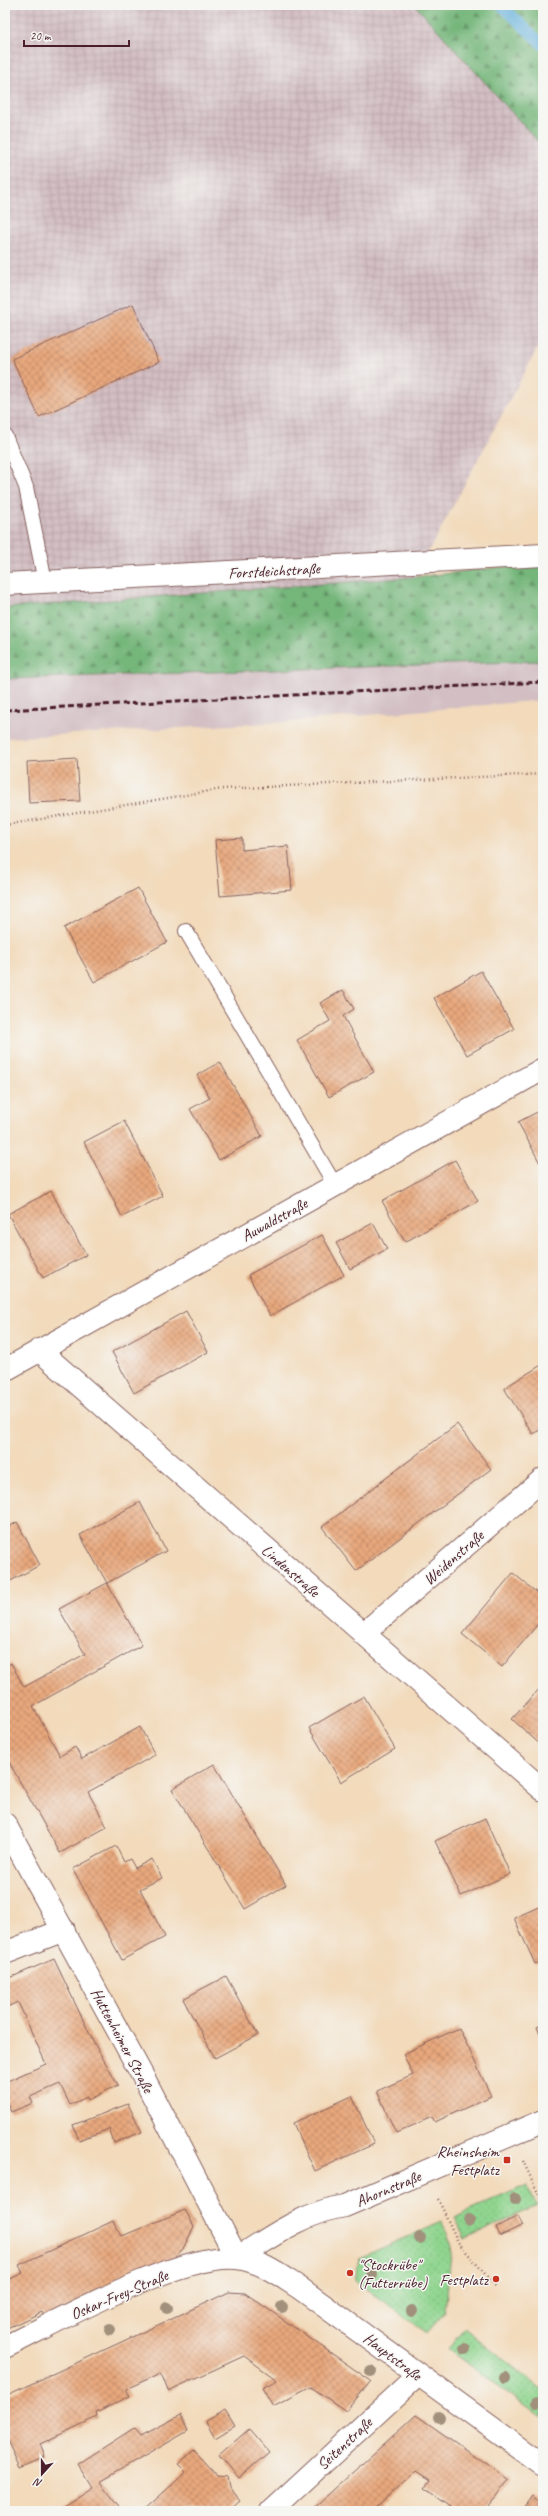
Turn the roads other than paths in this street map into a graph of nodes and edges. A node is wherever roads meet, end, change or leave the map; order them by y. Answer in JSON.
{"nodes":[{"id":1,"x":5,"y":436,"type":"edge"},
{"id":2,"x":543,"y":555,"type":"edge"},
{"id":3,"x":45,"y":582,"type":"junction"},
{"id":4,"x":5,"y":584,"type":"edge"},
{"id":5,"x":186,"y":931,"type":"dead end"},
{"id":6,"x":543,"y":1069,"type":"edge"},
{"id":7,"x":335,"y":1185,"type":"junction"},
{"id":8,"x":39,"y":1350,"type":"junction"},
{"id":9,"x":5,"y":1370,"type":"edge"},
{"id":10,"x":543,"y":1479,"type":"edge"},
{"id":11,"x":363,"y":1634,"type":"junction"},
{"id":12,"x":543,"y":1790,"type":"edge"},
{"id":13,"x":5,"y":1824,"type":"edge"},
{"id":14,"x":64,"y":1930,"type":"junction"},
{"id":15,"x":5,"y":1953,"type":"edge"},
{"id":16,"x":543,"y":2121,"type":"edge"},
{"id":17,"x":237,"y":2258,"type":"junction"},
{"id":18,"x":5,"y":2347,"type":"edge"},
{"id":19,"x":418,"y":2375,"type":"junction"},
{"id":20,"x":543,"y":2465,"type":"edge"},
{"id":21,"x":271,"y":2511,"type":"edge"}],
"edges":[{"from":1,"to":3,"type":"lane"},
{"from":2,"to":3,"type":"street","name":"Forstdeichstraße"},
{"from":3,"to":4,"type":"street","name":"Forstdeichstraße"},
{"from":5,"to":7,"type":"lane"},
{"from":6,"to":7,"type":"street","name":"Auwaldstraße"},
{"from":7,"to":8,"type":"street","name":"Auwaldstraße"},
{"from":8,"to":9,"type":"street","name":"Auwaldstraße"},
{"from":8,"to":11,"type":"street","name":"Lindenstraße"},
{"from":10,"to":11,"type":"street","name":"Weidenstraße"},
{"from":11,"to":12,"type":"street","name":"Lindenstraße"},
{"from":13,"to":14,"type":"street","name":"Huttenheimer Straße"},
{"from":14,"to":15,"type":"street"},
{"from":14,"to":17,"type":"street","name":"Huttenheimer Straße"},
{"from":16,"to":17,"type":"street","name":"Ahornstraße"},
{"from":17,"to":18,"type":"street","name":"Oskar-Frey-Straße"},
{"from":17,"to":19,"type":"street","name":"Hauptstraße"},
{"from":19,"to":20,"type":"street","name":"Hauptstraße"},
{"from":19,"to":21,"type":"street","name":"Seitenstraße"}]}
